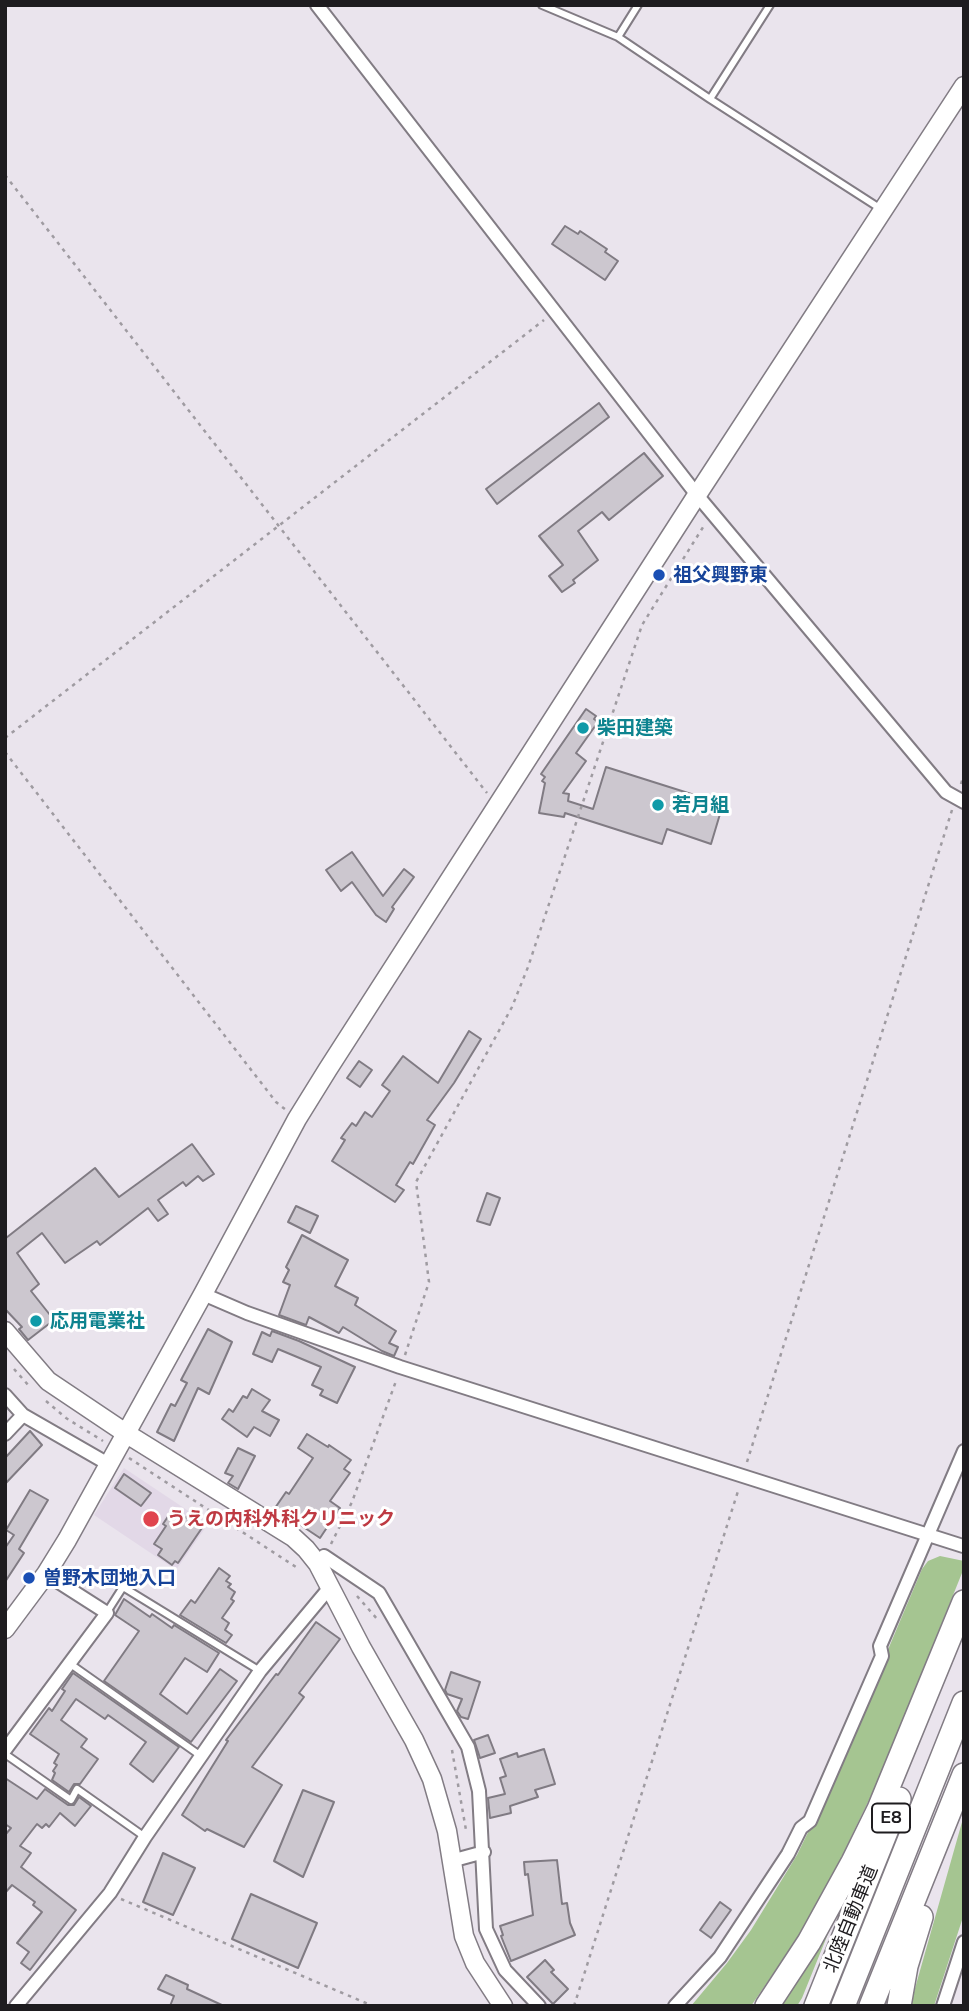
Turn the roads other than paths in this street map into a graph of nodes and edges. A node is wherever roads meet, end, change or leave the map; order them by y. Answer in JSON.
{"nodes":[{"id":1,"x":317,"y":5,"type":"edge"},
{"id":2,"x":542,"y":5,"type":"edge"},
{"id":3,"x":638,"y":5,"type":"edge"},
{"id":4,"x":770,"y":5,"type":"edge"},
{"id":5,"x":618,"y":37,"type":"junction"},
{"id":6,"x":964,"y":86,"type":"edge"},
{"id":7,"x":710,"y":99,"type":"junction"},
{"id":8,"x":883,"y":210,"type":"junction"},
{"id":9,"x":697,"y":495,"type":"junction"},
{"id":10,"x":960,"y":801,"type":"edge"},
{"id":11,"x":203,"y":1294,"type":"junction"},
{"id":12,"x":5,"y":1331,"type":"edge"},
{"id":13,"x":5,"y":1395,"type":"edge"},
{"id":14,"x":23,"y":1415,"type":"junction"},
{"id":15,"x":5,"y":1434,"type":"edge"},
{"id":16,"x":127,"y":1434,"type":"junction"},
{"id":17,"x":964,"y":1451,"type":"edge"},
{"id":18,"x":113,"y":1457,"type":"junction"},
{"id":19,"x":927,"y":1534,"type":"junction"},
{"id":20,"x":963,"y":1546,"type":"edge"},
{"id":21,"x":324,"y":1556,"type":"road end"},
{"id":22,"x":46,"y":1574,"type":"junction"},
{"id":23,"x":328,"y":1582,"type":"junction"},
{"id":24,"x":964,"y":1602,"type":"edge"},
{"id":25,"x":107,"y":1613,"type":"junction"},
{"id":26,"x":5,"y":1629,"type":"edge"},
{"id":27,"x":964,"y":1637,"type":"edge"},
{"id":28,"x":69,"y":1663,"type":"junction"},
{"id":29,"x":260,"y":1671,"type":"junction"},
{"id":30,"x":964,"y":1703,"type":"edge"},
{"id":31,"x":5,"y":1752,"type":"edge"},
{"id":32,"x":201,"y":1756,"type":"junction"},
{"id":33,"x":960,"y":1784,"type":"edge"},
{"id":34,"x":145,"y":1837,"type":"junction"},
{"id":35,"x":477,"y":1854,"type":"junction"},
{"id":36,"x":451,"y":1861,"type":"junction"},
{"id":37,"x":964,"y":1942,"type":"edge"},
{"id":38,"x":816,"y":2003,"type":"edge"},
{"id":39,"x":16,"y":2006,"type":"edge"},
{"id":40,"x":503,"y":2006,"type":"edge"},
{"id":41,"x":539,"y":2006,"type":"edge"},
{"id":42,"x":675,"y":2006,"type":"edge"},
{"id":43,"x":767,"y":2006,"type":"edge"},
{"id":44,"x":842,"y":2006,"type":"edge"},
{"id":45,"x":871,"y":2006,"type":"edge"},
{"id":46,"x":899,"y":2006,"type":"edge"},
{"id":47,"x":943,"y":2006,"type":"edge"}],
"edges":[{"from":1,"to":9,"type":"street"},
{"from":2,"to":5,"type":"lane"},
{"from":3,"to":5,"type":"lane"},
{"from":4,"to":7,"type":"lane"},
{"from":5,"to":7,"type":"lane"},
{"from":6,"to":8,"type":"street"},
{"from":7,"to":8,"type":"lane"},
{"from":8,"to":9,"type":"street"},
{"from":9,"to":10,"type":"street"},
{"from":9,"to":11,"type":"street"},
{"from":11,"to":16,"type":"street"},
{"from":11,"to":19,"type":"street"},
{"from":12,"to":16,"type":"street"},
{"from":13,"to":14,"type":"street"},
{"from":14,"to":15,"type":"street"},
{"from":14,"to":18,"type":"street"},
{"from":16,"to":18,"type":"street"},
{"from":16,"to":23,"type":"street"},
{"from":17,"to":19,"type":"street"},
{"from":18,"to":22,"type":"street"},
{"from":19,"to":20,"type":"street"},
{"from":19,"to":42,"type":"street"},
{"from":21,"to":35,"type":"street"},
{"from":22,"to":25,"type":"street"},
{"from":22,"to":26,"type":"street"},
{"from":23,"to":29,"type":"street"},
{"from":23,"to":36,"type":"street"},
{"from":24,"to":43,"type":"highway"},
{"from":25,"to":28,"type":"street"},
{"from":25,"to":29,"type":"lane"},
{"from":27,"to":38,"type":"highway","name":"北陸自動車道","number":"E8"},
{"from":28,"to":31,"type":"street"},
{"from":28,"to":32,"type":"lane"},
{"from":29,"to":32,"type":"street"},
{"from":30,"to":44,"type":"highway","name":"北陸自動車道","number":"E8"},
{"from":31,"to":34,"type":"lane"},
{"from":32,"to":34,"type":"street"},
{"from":33,"to":45,"type":"highway"},
{"from":33,"to":46,"type":"highway"},
{"from":34,"to":39,"type":"street"},
{"from":35,"to":36,"type":"street"},
{"from":35,"to":41,"type":"street"},
{"from":36,"to":40,"type":"street"},
{"from":37,"to":47,"type":"street"}]}
